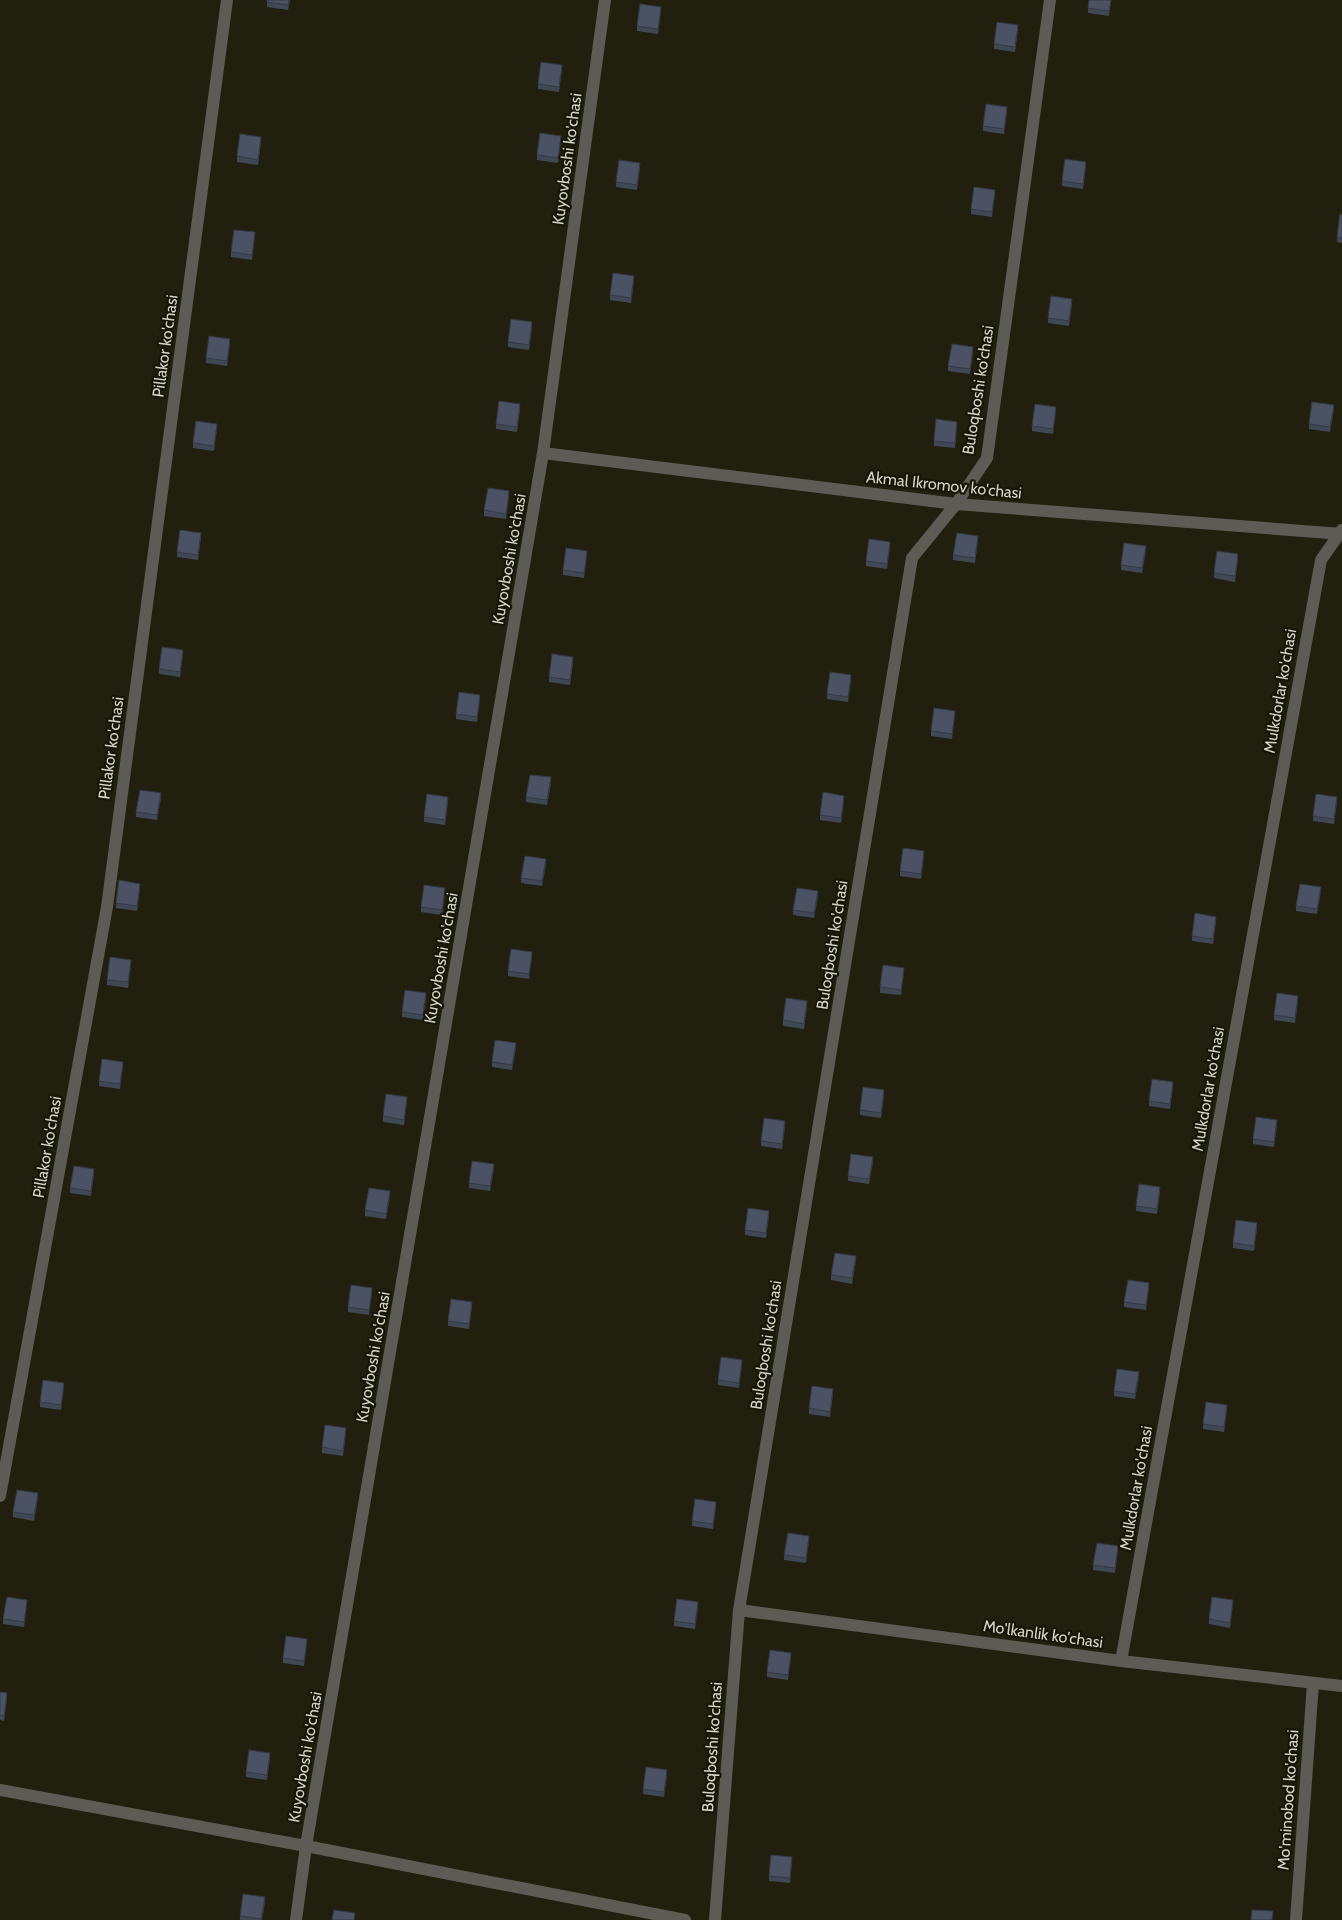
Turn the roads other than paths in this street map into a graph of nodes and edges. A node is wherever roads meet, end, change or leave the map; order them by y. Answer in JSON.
{"nodes":[{"id":1,"x":227,"y":0,"type":"edge"},
{"id":2,"x":605,"y":0,"type":"edge"},
{"id":3,"x":1050,"y":0,"type":"edge"},
{"id":4,"x":544,"y":453,"type":"junction"},
{"id":5,"x":956,"y":504,"type":"junction"},
{"id":6,"x":1341,"y":532,"type":"edge"},
{"id":7,"x":0,"y":1496,"type":"edge"},
{"id":8,"x":739,"y":1610,"type":"junction"},
{"id":9,"x":1121,"y":1661,"type":"junction"},
{"id":10,"x":1313,"y":1683,"type":"junction"},
{"id":11,"x":1342,"y":1686,"type":"edge"},
{"id":12,"x":0,"y":1790,"type":"edge"},
{"id":13,"x":306,"y":1846,"type":"junction"},
{"id":14,"x":296,"y":1920,"type":"edge"},
{"id":15,"x":685,"y":1920,"type":"edge"},
{"id":16,"x":715,"y":1920,"type":"edge"},
{"id":17,"x":1296,"y":1920,"type":"edge"}],
"edges":[{"from":1,"to":7,"type":"street","name":"Pillakor ko'chasi"},
{"from":2,"to":4,"type":"street","name":"Kuyovboshi ko'chasi"},
{"from":3,"to":5,"type":"street","name":"Buloqboshi ko'chasi"},
{"from":4,"to":5,"type":"street","name":"Akmal Ikromov ko'chasi"},
{"from":4,"to":13,"type":"street","name":"Kuyovboshi ko'chasi"},
{"from":5,"to":6,"type":"street","name":"Akmal Ikromov ko'chasi"},
{"from":5,"to":8,"type":"street","name":"Buloqboshi ko'chasi"},
{"from":6,"to":9,"type":"street","name":"Mulkdorlar ko'chasi"},
{"from":8,"to":9,"type":"street","name":"Mo'lkanlik ko'chasi"},
{"from":8,"to":16,"type":"street","name":"Buloqboshi ko'chasi"},
{"from":9,"to":10,"type":"street","name":"Mo'lkanlik ko'chasi"},
{"from":10,"to":11,"type":"street","name":"Mo'lkanlik ko'chasi"},
{"from":10,"to":17,"type":"street","name":"Mo'minobod ko'chasi"},
{"from":12,"to":13,"type":"street"},
{"from":13,"to":14,"type":"street","name":"Kuyovboshi ko'chasi"},
{"from":13,"to":15,"type":"street"}]}
